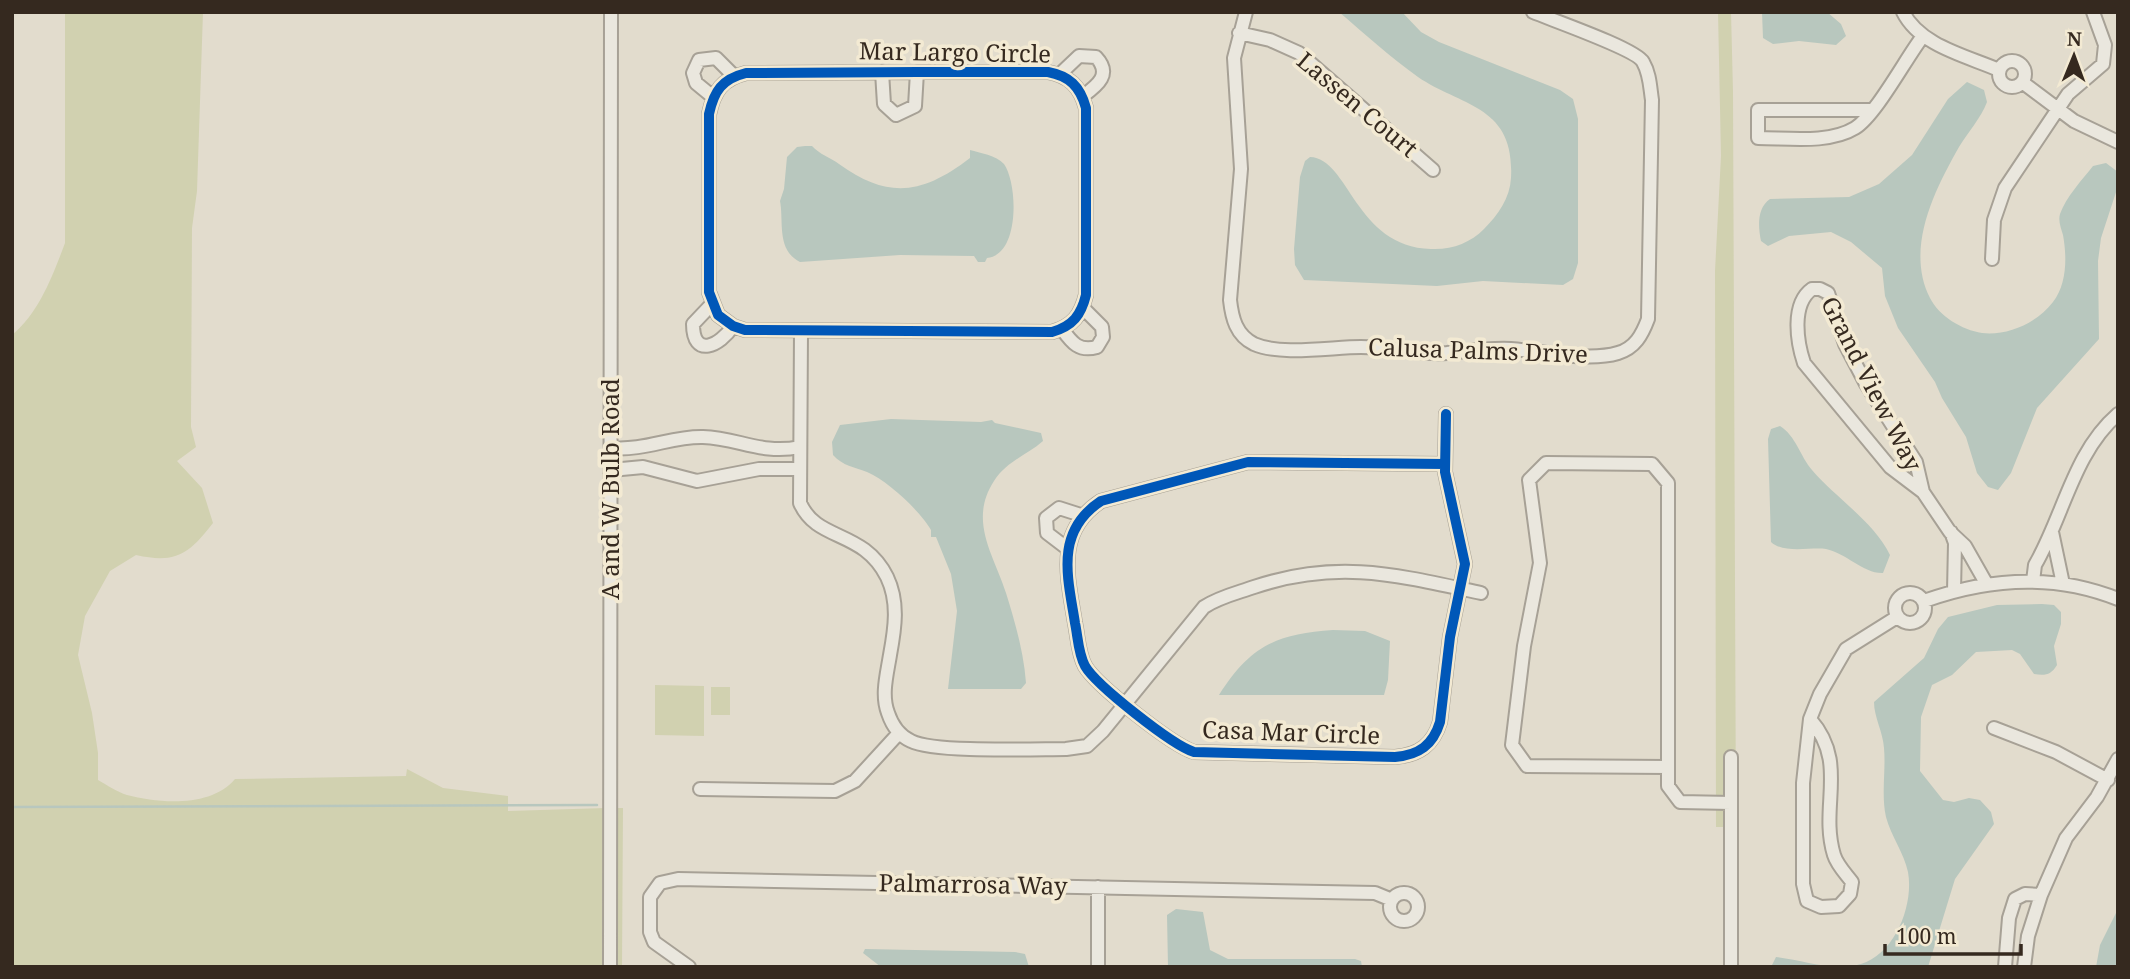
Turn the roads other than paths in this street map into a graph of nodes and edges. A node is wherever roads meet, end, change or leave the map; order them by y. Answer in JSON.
{"nodes":[{"id":1,"x":611,"y":12,"type":"edge"},
{"id":2,"x":1246,"y":12,"type":"edge"},
{"id":3,"x":1533,"y":12,"type":"edge"},
{"id":4,"x":1903,"y":12,"type":"edge"},
{"id":5,"x":2094,"y":12,"type":"edge"},
{"id":6,"x":1239,"y":33,"type":"junction"},
{"id":7,"x":1923,"y":36,"type":"junction"},
{"id":8,"x":1999,"y":70,"type":"junction"},
{"id":9,"x":882,"y":72,"type":"junction"},
{"id":10,"x":917,"y":72,"type":"junction"},
{"id":11,"x":1060,"y":74,"type":"junction"},
{"id":12,"x":734,"y":76,"type":"junction"},
{"id":13,"x":2022,"y":82,"type":"junction"},
{"id":14,"x":1083,"y":96,"type":"junction"},
{"id":15,"x":713,"y":97,"type":"junction"},
{"id":16,"x":1872,"y":110,"type":"junction"},
{"id":17,"x":2057,"y":111,"type":"junction"},
{"id":18,"x":2118,"y":142,"type":"edge"},
{"id":19,"x":1433,"y":170,"type":"dead end"},
{"id":20,"x":1992,"y":259,"type":"dead end"},
{"id":21,"x":712,"y":304,"type":"junction"},
{"id":22,"x":1083,"y":308,"type":"junction"},
{"id":23,"x":733,"y":326,"type":"junction"},
{"id":24,"x":1062,"y":329,"type":"junction"},
{"id":25,"x":801,"y":331,"type":"junction"},
{"id":26,"x":1446,"y":414,"type":"dead end"},
{"id":27,"x":2118,"y":414,"type":"edge"},
{"id":28,"x":800,"y":447,"type":"junction"},
{"id":29,"x":611,"y":449,"type":"junction"},
{"id":30,"x":1445,"y":464,"type":"junction"},
{"id":31,"x":611,"y":470,"type":"junction"},
{"id":32,"x":799,"y":470,"type":"junction"},
{"id":33,"x":1923,"y":492,"type":"junction"},
{"id":34,"x":1084,"y":516,"type":"junction"},
{"id":35,"x":1950,"y":531,"type":"junction"},
{"id":36,"x":2053,"y":532,"type":"junction"},
{"id":37,"x":1068,"y":549,"type":"junction"},
{"id":38,"x":2033,"y":581,"type":"junction"},
{"id":39,"x":1986,"y":583,"type":"junction"},
{"id":40,"x":2063,"y":584,"type":"junction"},
{"id":41,"x":1461,"y":589,"type":"junction"},
{"id":42,"x":1954,"y":591,"type":"junction"},
{"id":43,"x":1481,"y":593,"type":"dead end"},
{"id":44,"x":2118,"y":599,"type":"edge"},
{"id":45,"x":1924,"y":601,"type":"junction"},
{"id":46,"x":1897,"y":617,"type":"junction"},
{"id":47,"x":1125,"y":705,"type":"junction"},
{"id":48,"x":1810,"y":719,"type":"junction"},
{"id":49,"x":1994,"y":728,"type":"dead end"},
{"id":50,"x":899,"y":733,"type":"junction"},
{"id":51,"x":1731,"y":757,"type":"dead end"},
{"id":52,"x":2118,"y":759,"type":"edge"},
{"id":53,"x":1668,"y":767,"type":"junction"},
{"id":54,"x":2108,"y":780,"type":"junction"},
{"id":55,"x":700,"y":789,"type":"dead end"},
{"id":56,"x":1731,"y":803,"type":"junction"},
{"id":57,"x":1098,"y":887,"type":"junction"},
{"id":58,"x":2041,"y":895,"type":"junction"},
{"id":59,"x":1392,"y":900,"type":"dead end"},
{"id":60,"x":610,"y":967,"type":"edge"},
{"id":61,"x":689,"y":967,"type":"edge"},
{"id":62,"x":1098,"y":967,"type":"edge"},
{"id":63,"x":1731,"y":967,"type":"edge"},
{"id":64,"x":2005,"y":967,"type":"edge"},
{"id":65,"x":2024,"y":967,"type":"edge"}],
"edges":[{"from":1,"to":29,"type":"street","name":"A and W Bulb Road"},
{"from":2,"to":6,"type":"street","name":"Calusa Palms Drive"},
{"from":3,"to":6,"type":"street","name":"Calusa Palms Drive"},
{"from":4,"to":7,"type":"street"},
{"from":5,"to":17,"type":"street"},
{"from":6,"to":19,"type":"street","name":"Lassen Court"},
{"from":7,"to":8,"type":"street"},
{"from":7,"to":16,"type":"street"},
{"from":8,"to":13,"type":"street"},
{"from":8,"to":13,"type":"street"},
{"from":9,"to":10,"type":"street","name":"Mar Largo Circle"},
{"from":9,"to":10,"type":"street"},
{"from":9,"to":12,"type":"street","name":"Mar Largo Circle"},
{"from":10,"to":11,"type":"street","name":"Mar Largo Circle"},
{"from":11,"to":14,"type":"street","name":"Mar Largo Circle"},
{"from":11,"to":14,"type":"street"},
{"from":12,"to":15,"type":"street"},
{"from":12,"to":15,"type":"street"},
{"from":13,"to":17,"type":"street"},
{"from":14,"to":22,"type":"street"},
{"from":15,"to":21,"type":"street"},
{"from":16,"to":16,"type":"street"},
{"from":17,"to":18,"type":"street"},
{"from":17,"to":20,"type":"street"},
{"from":21,"to":23,"type":"street"},
{"from":21,"to":23,"type":"street"},
{"from":22,"to":24,"type":"street"},
{"from":22,"to":24,"type":"street"},
{"from":23,"to":25,"type":"street"},
{"from":24,"to":25,"type":"street"},
{"from":25,"to":28,"type":"street"},
{"from":26,"to":30,"type":"street","name":"Casa Mar Circle"},
{"from":27,"to":36,"type":"street"},
{"from":28,"to":29,"type":"street"},
{"from":28,"to":32,"type":"street"},
{"from":29,"to":31,"type":"street","name":"A and W Bulb Road"},
{"from":30,"to":34,"type":"street","name":"Casa Mar Circle"},
{"from":30,"to":41,"type":"street","name":"Casa Mar Circle"},
{"from":31,"to":32,"type":"street"},
{"from":31,"to":60,"type":"street","name":"A and W Bulb Road"},
{"from":32,"to":50,"type":"street"},
{"from":33,"to":33,"type":"street","name":"Grand View Way"},
{"from":33,"to":35,"type":"street","name":"Grand View Way"},
{"from":34,"to":37,"type":"street","name":"Casa Mar Circle"},
{"from":34,"to":37,"type":"street"},
{"from":35,"to":39,"type":"street","name":"Grand View Way"},
{"from":35,"to":42,"type":"street","name":"Grand View Way"},
{"from":36,"to":38,"type":"street"},
{"from":36,"to":40,"type":"street"},
{"from":37,"to":47,"type":"street","name":"Casa Mar Circle"},
{"from":38,"to":39,"type":"street"},
{"from":38,"to":40,"type":"street"},
{"from":39,"to":42,"type":"street"},
{"from":40,"to":44,"type":"street"},
{"from":41,"to":43,"type":"street"},
{"from":41,"to":47,"type":"street"},
{"from":41,"to":47,"type":"street","name":"Casa Mar Circle"},
{"from":42,"to":45,"type":"street"},
{"from":45,"to":46,"type":"street"},
{"from":45,"to":46,"type":"street"},
{"from":46,"to":48,"type":"street"},
{"from":47,"to":50,"type":"street"},
{"from":48,"to":48,"type":"street"},
{"from":49,"to":54,"type":"street"},
{"from":50,"to":55,"type":"street"},
{"from":51,"to":56,"type":"street"},
{"from":52,"to":54,"type":"street"},
{"from":53,"to":53,"type":"street"},
{"from":53,"to":56,"type":"street"},
{"from":54,"to":58,"type":"street"},
{"from":56,"to":63,"type":"street"},
{"from":57,"to":59,"type":"street","name":"Palmarrosa Way"},
{"from":57,"to":61,"type":"street","name":"Palmarrosa Way"},
{"from":57,"to":62,"type":"street"},
{"from":58,"to":64,"type":"street"},
{"from":58,"to":65,"type":"street"}]}
